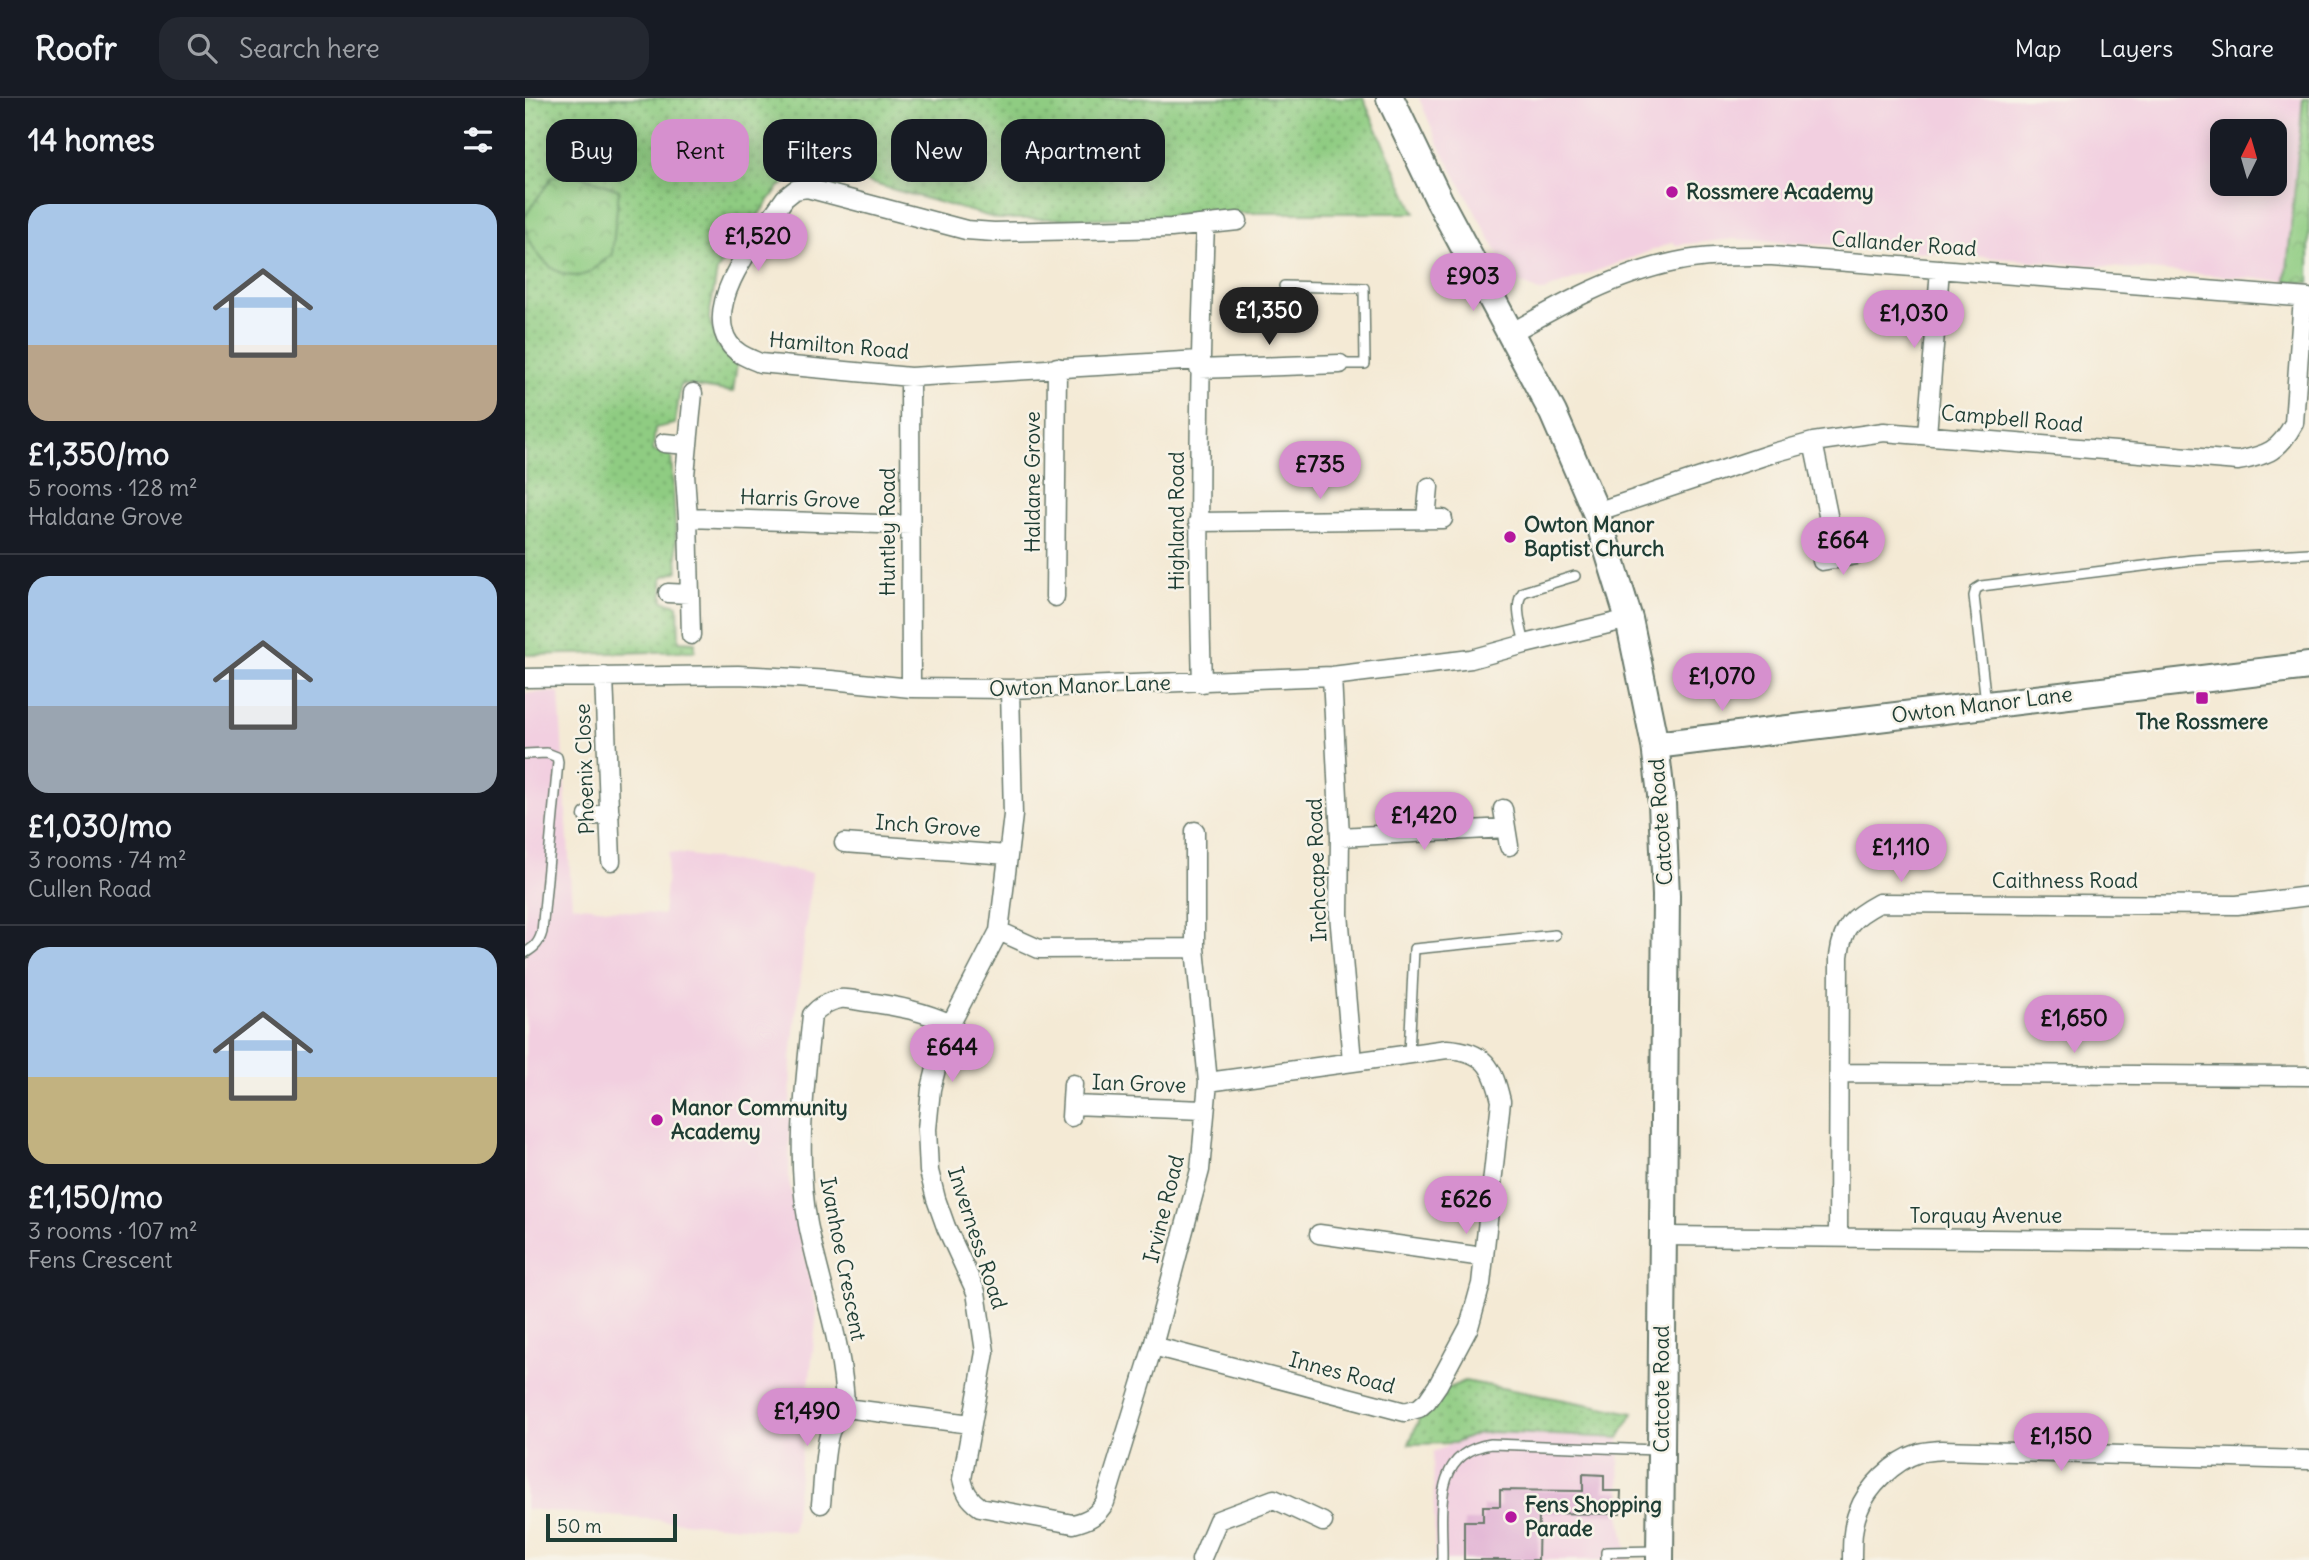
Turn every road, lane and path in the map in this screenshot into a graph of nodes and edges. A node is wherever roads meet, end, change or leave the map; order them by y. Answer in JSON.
{"nodes":[{"id":1,"x":1390,"y":98,"type":"edge"},
{"id":2,"x":1238,"y":221,"type":"dead end"},
{"id":3,"x":1205,"y":225,"type":"junction"},
{"id":4,"x":1940,"y":269,"type":"junction"},
{"id":5,"x":1283,"y":286,"type":"dead end"},
{"id":6,"x":2306,"y":298,"type":"edge"},
{"id":7,"x":1511,"y":333,"type":"junction"},
{"id":8,"x":1199,"y":364,"type":"junction"},
{"id":9,"x":1340,"y":364,"type":"joint"},
{"id":10,"x":1057,"y":367,"type":"junction"},
{"id":11,"x":910,"y":377,"type":"junction"},
{"id":12,"x":692,"y":393,"type":"dead end"},
{"id":13,"x":1927,"y":435,"type":"junction"},
{"id":14,"x":1813,"y":442,"type":"junction"},
{"id":15,"x":664,"y":443,"type":"dead end"},
{"id":16,"x":688,"y":445,"type":"junction"},
{"id":17,"x":1429,"y":487,"type":"dead end"},
{"id":18,"x":1596,"y":512,"type":"junction"},
{"id":19,"x":688,"y":518,"type":"junction"},
{"id":20,"x":1198,"y":523,"type":"junction"},
{"id":21,"x":911,"y":525,"type":"junction"},
{"id":22,"x":2309,"y":553,"type":"edge"},
{"id":23,"x":1857,"y":555,"type":"dead end"},
{"id":24,"x":1575,"y":576,"type":"dead end"},
{"id":25,"x":668,"y":593,"type":"dead end"},
{"id":26,"x":690,"y":594,"type":"junction"},
{"id":27,"x":1055,"y":597,"type":"dead end"},
{"id":28,"x":1629,"y":619,"type":"junction"},
{"id":29,"x":691,"y":635,"type":"dead end"},
{"id":30,"x":1525,"y":644,"type":"junction"},
{"id":31,"x":2309,"y":666,"type":"edge"},
{"id":32,"x":604,"y":676,"type":"junction"},
{"id":33,"x":1332,"y":676,"type":"junction"},
{"id":34,"x":525,"y":678,"type":"edge"},
{"id":35,"x":1202,"y":683,"type":"junction"},
{"id":36,"x":911,"y":688,"type":"junction"},
{"id":37,"x":1010,"y":689,"type":"junction"},
{"id":38,"x":1986,"y":704,"type":"junction"},
{"id":39,"x":1655,"y":745,"type":"junction"},
{"id":40,"x":525,"y":754,"type":"edge"},
{"id":41,"x":1503,"y":809,"type":"dead end"},
{"id":42,"x":610,"y":814,"type":"junction"},
{"id":43,"x":588,"y":816,"type":"dead end"},
{"id":44,"x":1506,"y":828,"type":"junction"},
{"id":45,"x":1195,"y":831,"type":"dead end"},
{"id":46,"x":1339,"y":837,"type":"junction"},
{"id":47,"x":844,"y":843,"type":"dead end"},
{"id":48,"x":1509,"y":846,"type":"dead end"},
{"id":49,"x":1008,"y":855,"type":"junction"},
{"id":50,"x":611,"y":860,"type":"dead end"},
{"id":51,"x":2309,"y":896,"type":"edge"},
{"id":52,"x":999,"y":931,"type":"junction"},
{"id":53,"x":1555,"y":935,"type":"dead end"},
{"id":54,"x":1195,"y":947,"type":"junction"},
{"id":55,"x":525,"y":953,"type":"edge"},
{"id":56,"x":951,"y":1024,"type":"junction"},
{"id":57,"x":1409,"y":1054,"type":"junction"},
{"id":58,"x":1352,"y":1061,"type":"junction"},
{"id":59,"x":1840,"y":1073,"type":"junction"},
{"id":60,"x":2309,"y":1076,"type":"edge"},
{"id":61,"x":1208,"y":1082,"type":"junction"},
{"id":62,"x":1073,"y":1084,"type":"dead end"},
{"id":63,"x":1204,"y":1110,"type":"junction"},
{"id":64,"x":1319,"y":1234,"type":"dead end"},
{"id":65,"x":1662,"y":1236,"type":"junction"},
{"id":66,"x":1838,"y":1238,"type":"junction"},
{"id":67,"x":2309,"y":1241,"type":"edge"},
{"id":68,"x":1483,"y":1257,"type":"junction"},
{"id":69,"x":1153,"y":1346,"type":"junction"},
{"id":70,"x":845,"y":1408,"type":"junction"},
{"id":71,"x":971,"y":1424,"type":"junction"},
{"id":72,"x":1662,"y":1450,"type":"junction"},
{"id":73,"x":2309,"y":1460,"type":"edge"},
{"id":74,"x":962,"y":1479,"type":"joint"},
{"id":75,"x":821,"y":1504,"type":"dead end"},
{"id":76,"x":1322,"y":1522,"type":"dead end"},
{"id":77,"x":1652,"y":1554,"type":"edge"},
{"id":78,"x":1201,"y":1560,"type":"edge"},
{"id":79,"x":1442,"y":1560,"type":"edge"},
{"id":80,"x":1606,"y":1560,"type":"edge"},
{"id":81,"x":1852,"y":1560,"type":"edge"}],
"edges":[{"from":1,"to":7,"type":"street","name":"Catcote Road"},
{"from":2,"to":3,"type":"street","name":"Hamilton Road"},
{"from":3,"to":8,"type":"street","name":"Highland Road"},
{"from":3,"to":11,"type":"street","name":"Hamilton Road"},
{"from":4,"to":6,"type":"street","name":"Callander Road"},
{"from":4,"to":7,"type":"street","name":"Callander Road"},
{"from":4,"to":13,"type":"street"},
{"from":5,"to":9,"type":"lane"},
{"from":6,"to":13,"type":"street","name":"Campbell Road"},
{"from":7,"to":18,"type":"street","name":"Catcote Road"},
{"from":8,"to":9,"type":"street"},
{"from":8,"to":10,"type":"street","name":"Hamilton Road"},
{"from":8,"to":20,"type":"street","name":"Highland Road"},
{"from":10,"to":11,"type":"street","name":"Hamilton Road"},
{"from":10,"to":27,"type":"street","name":"Haldane Grove"},
{"from":11,"to":21,"type":"street","name":"Huntley Road"},
{"from":12,"to":16,"type":"street"},
{"from":13,"to":14,"type":"street","name":"Campbell Road"},
{"from":14,"to":18,"type":"street","name":"Campbell Road"},
{"from":14,"to":23,"type":"street"},
{"from":15,"to":16,"type":"street"},
{"from":16,"to":19,"type":"street"},
{"from":17,"to":20,"type":"street"},
{"from":18,"to":28,"type":"street","name":"Catcote Road"},
{"from":19,"to":21,"type":"street","name":"Harris Grove"},
{"from":19,"to":26,"type":"street"},
{"from":20,"to":35,"type":"street","name":"Highland Road"},
{"from":21,"to":36,"type":"street","name":"Huntley Road"},
{"from":22,"to":38,"type":"lane"},
{"from":24,"to":30,"type":"lane"},
{"from":25,"to":26,"type":"street"},
{"from":26,"to":29,"type":"street"},
{"from":28,"to":30,"type":"street","name":"Owton Manor Lane"},
{"from":28,"to":39,"type":"street","name":"Catcote Road"},
{"from":30,"to":33,"type":"street","name":"Owton Manor Lane"},
{"from":31,"to":38,"type":"street","name":"Owton Manor Lane"},
{"from":32,"to":34,"type":"street","name":"Owton Manor Lane"},
{"from":32,"to":36,"type":"street","name":"Owton Manor Lane"},
{"from":32,"to":42,"type":"street","name":"Phoenix Close"},
{"from":33,"to":35,"type":"street","name":"Owton Manor Lane"},
{"from":33,"to":46,"type":"street","name":"Inchcape Road"},
{"from":35,"to":37,"type":"street","name":"Owton Manor Lane"},
{"from":36,"to":37,"type":"street","name":"Owton Manor Lane"},
{"from":37,"to":49,"type":"street","name":"Inverness Road"},
{"from":38,"to":39,"type":"street","name":"Owton Manor Lane"},
{"from":39,"to":65,"type":"street","name":"Catcote Road"},
{"from":40,"to":55,"type":"lane"},
{"from":41,"to":44,"type":"street"},
{"from":42,"to":43,"type":"street"},
{"from":42,"to":50,"type":"street","name":"Phoenix Close"},
{"from":44,"to":46,"type":"street"},
{"from":44,"to":48,"type":"street"},
{"from":45,"to":54,"type":"street","name":"Irvine Road"},
{"from":46,"to":58,"type":"street","name":"Inchcape Road"},
{"from":47,"to":49,"type":"street","name":"Inch Grove"},
{"from":49,"to":52,"type":"street","name":"Inverness Road"},
{"from":51,"to":59,"type":"street","name":"Caithness Road"},
{"from":52,"to":54,"type":"street"},
{"from":52,"to":56,"type":"street","name":"Inverness Road"},
{"from":53,"to":57,"type":"lane"},
{"from":54,"to":61,"type":"street","name":"Irvine Road"},
{"from":56,"to":70,"type":"street","name":"Ivanhoe Crescent"},
{"from":56,"to":71,"type":"street","name":"Inverness Road"},
{"from":57,"to":58,"type":"street","name":"Innes Road"},
{"from":57,"to":68,"type":"street","name":"Innes Road"},
{"from":58,"to":61,"type":"street","name":"Innes Road"},
{"from":59,"to":60,"type":"street"},
{"from":59,"to":66,"type":"street","name":"Caithness Road"},
{"from":61,"to":63,"type":"street","name":"Irvine Road"},
{"from":62,"to":63,"type":"street","name":"Ian Grove"},
{"from":63,"to":69,"type":"street","name":"Irvine Road"},
{"from":64,"to":68,"type":"street"},
{"from":65,"to":66,"type":"street","name":"Torquay Avenue"},
{"from":65,"to":72,"type":"street","name":"Catcote Road"},
{"from":66,"to":67,"type":"street","name":"Torquay Avenue"},
{"from":68,"to":69,"type":"street","name":"Innes Road"},
{"from":69,"to":74,"type":"street","name":"Irvine Road"},
{"from":70,"to":71,"type":"street"},
{"from":70,"to":75,"type":"street"},
{"from":71,"to":74,"type":"street","name":"Inverness Road"},
{"from":72,"to":77,"type":"street","name":"Catcote Road"},
{"from":72,"to":79,"type":"lane"},
{"from":73,"to":81,"type":"street"},
{"from":76,"to":78,"type":"street"},
{"from":77,"to":80,"type":"lane"}]}
